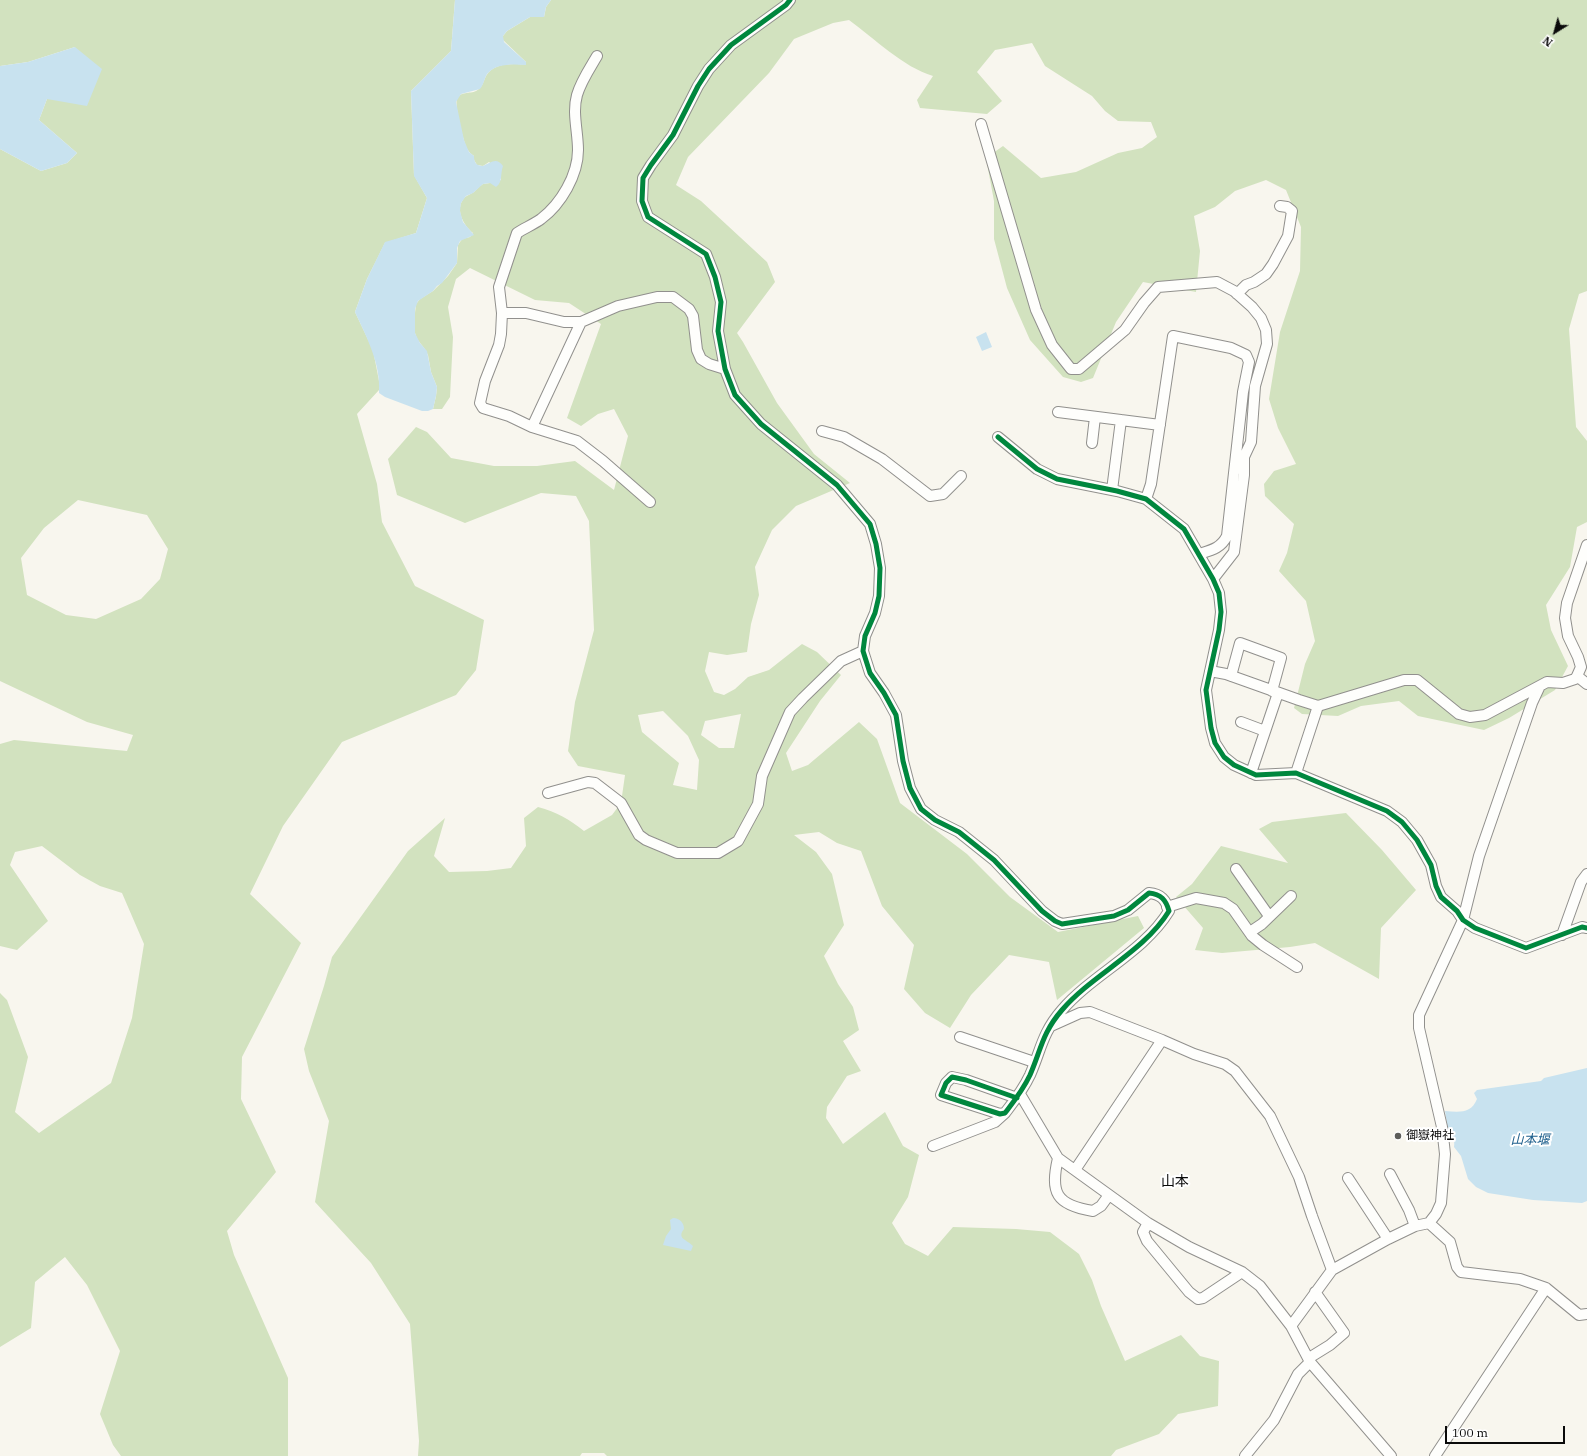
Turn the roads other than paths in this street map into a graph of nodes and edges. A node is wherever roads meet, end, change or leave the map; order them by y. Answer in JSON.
{"nodes":[{"id":1,"x":790,"y":0,"type":"edge"},
{"id":2,"x":597,"y":56,"type":"dead end"},
{"id":3,"x":982,"y":124,"type":"dead end"},
{"id":4,"x":1280,"y":206,"type":"dead end"},
{"id":5,"x":1236,"y":294,"type":"junction"},
{"id":6,"x":502,"y":313,"type":"junction"},
{"id":7,"x":580,"y":322,"type":"junction"},
{"id":8,"x":725,"y":369,"type":"junction"},
{"id":9,"x":1058,"y":412,"type":"dead end"},
{"id":10,"x":1095,"y":417,"type":"junction"},
{"id":11,"x":1121,"y":420,"type":"junction"},
{"id":12,"x":1160,"y":425,"type":"junction"},
{"id":13,"x":532,"y":427,"type":"junction"},
{"id":14,"x":822,"y":431,"type":"dead end"},
{"id":15,"x":998,"y":437,"type":"dead end"},
{"id":16,"x":1092,"y":443,"type":"dead end"},
{"id":17,"x":961,"y":476,"type":"dead end"},
{"id":18,"x":1112,"y":490,"type":"junction"},
{"id":19,"x":1146,"y":500,"type":"junction"},
{"id":20,"x":650,"y":502,"type":"dead end"},
{"id":21,"x":1587,"y":544,"type":"edge"},
{"id":22,"x":1199,"y":554,"type":"junction"},
{"id":23,"x":1214,"y":579,"type":"junction"},
{"id":24,"x":863,"y":652,"type":"junction"},
{"id":25,"x":1210,"y":671,"type":"junction"},
{"id":26,"x":1231,"y":676,"type":"junction"},
{"id":27,"x":1578,"y":676,"type":"junction"},
{"id":28,"x":1587,"y":684,"type":"edge"},
{"id":29,"x":1539,"y":688,"type":"junction"},
{"id":30,"x":1275,"y":692,"type":"junction"},
{"id":31,"x":1318,"y":706,"type":"junction"},
{"id":32,"x":1241,"y":722,"type":"dead end"},
{"id":33,"x":1265,"y":731,"type":"junction"},
{"id":34,"x":1296,"y":773,"type":"junction"},
{"id":35,"x":1251,"y":774,"type":"junction"},
{"id":36,"x":548,"y":793,"type":"dead end"},
{"id":37,"x":1236,"y":869,"type":"dead end"},
{"id":38,"x":1587,"y":874,"type":"edge"},
{"id":39,"x":1291,"y":896,"type":"dead end"},
{"id":40,"x":1167,"y":907,"type":"junction"},
{"id":41,"x":1269,"y":916,"type":"junction"},
{"id":42,"x":1463,"y":920,"type":"junction"},
{"id":43,"x":1587,"y":928,"type":"edge"},
{"id":44,"x":1250,"y":932,"type":"junction"},
{"id":45,"x":1562,"y":935,"type":"junction"},
{"id":46,"x":1297,"y":967,"type":"dead end"},
{"id":47,"x":1048,"y":1027,"type":"junction"},
{"id":48,"x":960,"y":1037,"type":"dead end"},
{"id":49,"x":1162,"y":1040,"type":"junction"},
{"id":50,"x":1034,"y":1062,"type":"junction"},
{"id":51,"x":1019,"y":1096,"type":"junction"},
{"id":52,"x":1005,"y":1113,"type":"junction"},
{"id":53,"x":933,"y":1146,"type":"dead end"},
{"id":54,"x":1058,"y":1158,"type":"junction"},
{"id":55,"x":1075,"y":1170,"type":"junction"},
{"id":56,"x":1390,"y":1174,"type":"dead end"},
{"id":57,"x":1348,"y":1178,"type":"dead end"},
{"id":58,"x":1109,"y":1195,"type":"junction"},
{"id":59,"x":1148,"y":1223,"type":"junction"},
{"id":60,"x":1429,"y":1223,"type":"junction"},
{"id":61,"x":1415,"y":1226,"type":"junction"},
{"id":62,"x":1388,"y":1239,"type":"junction"},
{"id":63,"x":1332,"y":1270,"type":"junction"},
{"id":64,"x":1242,"y":1272,"type":"junction"},
{"id":65,"x":1546,"y":1288,"type":"junction"},
{"id":66,"x":1314,"y":1292,"type":"junction"},
{"id":67,"x":1587,"y":1314,"type":"edge"},
{"id":68,"x":1291,"y":1326,"type":"junction"},
{"id":69,"x":1309,"y":1360,"type":"junction"},
{"id":70,"x":1245,"y":1456,"type":"edge"},
{"id":71,"x":1390,"y":1456,"type":"edge"},
{"id":72,"x":1436,"y":1456,"type":"edge"}],
"edges":[{"from":1,"to":8,"type":"street"},
{"from":2,"to":6,"type":"street"},
{"from":3,"to":5,"type":"street"},
{"from":4,"to":5,"type":"street"},
{"from":5,"to":23,"type":"street"},
{"from":6,"to":7,"type":"street"},
{"from":6,"to":13,"type":"street"},
{"from":7,"to":8,"type":"street"},
{"from":7,"to":13,"type":"street"},
{"from":8,"to":24,"type":"street"},
{"from":9,"to":10,"type":"street"},
{"from":10,"to":11,"type":"street"},
{"from":10,"to":16,"type":"street"},
{"from":11,"to":12,"type":"street"},
{"from":11,"to":18,"type":"street"},
{"from":12,"to":19,"type":"street"},
{"from":12,"to":22,"type":"street"},
{"from":13,"to":20,"type":"street"},
{"from":14,"to":17,"type":"street"},
{"from":15,"to":18,"type":"street"},
{"from":18,"to":19,"type":"street"},
{"from":19,"to":22,"type":"street"},
{"from":21,"to":27,"type":"street"},
{"from":22,"to":23,"type":"street"},
{"from":23,"to":25,"type":"street"},
{"from":24,"to":36,"type":"street"},
{"from":24,"to":40,"type":"street"},
{"from":25,"to":26,"type":"street"},
{"from":25,"to":35,"type":"street"},
{"from":26,"to":30,"type":"street"},
{"from":26,"to":30,"type":"street"},
{"from":27,"to":28,"type":"street"},
{"from":27,"to":29,"type":"street"},
{"from":29,"to":31,"type":"street"},
{"from":29,"to":42,"type":"street"},
{"from":30,"to":31,"type":"street"},
{"from":30,"to":33,"type":"street"},
{"from":31,"to":34,"type":"street"},
{"from":32,"to":33,"type":"street"},
{"from":33,"to":35,"type":"street"},
{"from":34,"to":35,"type":"street"},
{"from":34,"to":42,"type":"street"},
{"from":37,"to":41,"type":"street"},
{"from":38,"to":45,"type":"street"},
{"from":39,"to":41,"type":"street"},
{"from":40,"to":44,"type":"street"},
{"from":40,"to":47,"type":"street"},
{"from":41,"to":44,"type":"street"},
{"from":42,"to":45,"type":"street"},
{"from":42,"to":60,"type":"street"},
{"from":43,"to":45,"type":"street"},
{"from":44,"to":46,"type":"street"},
{"from":47,"to":49,"type":"street"},
{"from":47,"to":50,"type":"street"},
{"from":48,"to":50,"type":"street"},
{"from":49,"to":55,"type":"street"},
{"from":49,"to":63,"type":"street"},
{"from":50,"to":51,"type":"street"},
{"from":51,"to":52,"type":"street"},
{"from":51,"to":52,"type":"street"},
{"from":51,"to":54,"type":"street"},
{"from":52,"to":53,"type":"street"},
{"from":54,"to":55,"type":"street"},
{"from":54,"to":58,"type":"street"},
{"from":55,"to":58,"type":"street"},
{"from":56,"to":61,"type":"street"},
{"from":57,"to":62,"type":"street"},
{"from":58,"to":59,"type":"street"},
{"from":59,"to":64,"type":"street"},
{"from":59,"to":64,"type":"street"},
{"from":60,"to":61,"type":"street"},
{"from":60,"to":65,"type":"street"},
{"from":61,"to":62,"type":"street"},
{"from":62,"to":63,"type":"street"},
{"from":63,"to":66,"type":"street"},
{"from":64,"to":68,"type":"street"},
{"from":65,"to":67,"type":"street"},
{"from":65,"to":72,"type":"street"},
{"from":66,"to":68,"type":"street"},
{"from":66,"to":69,"type":"street"},
{"from":68,"to":69,"type":"street"},
{"from":69,"to":70,"type":"street"},
{"from":69,"to":71,"type":"street"}]}
